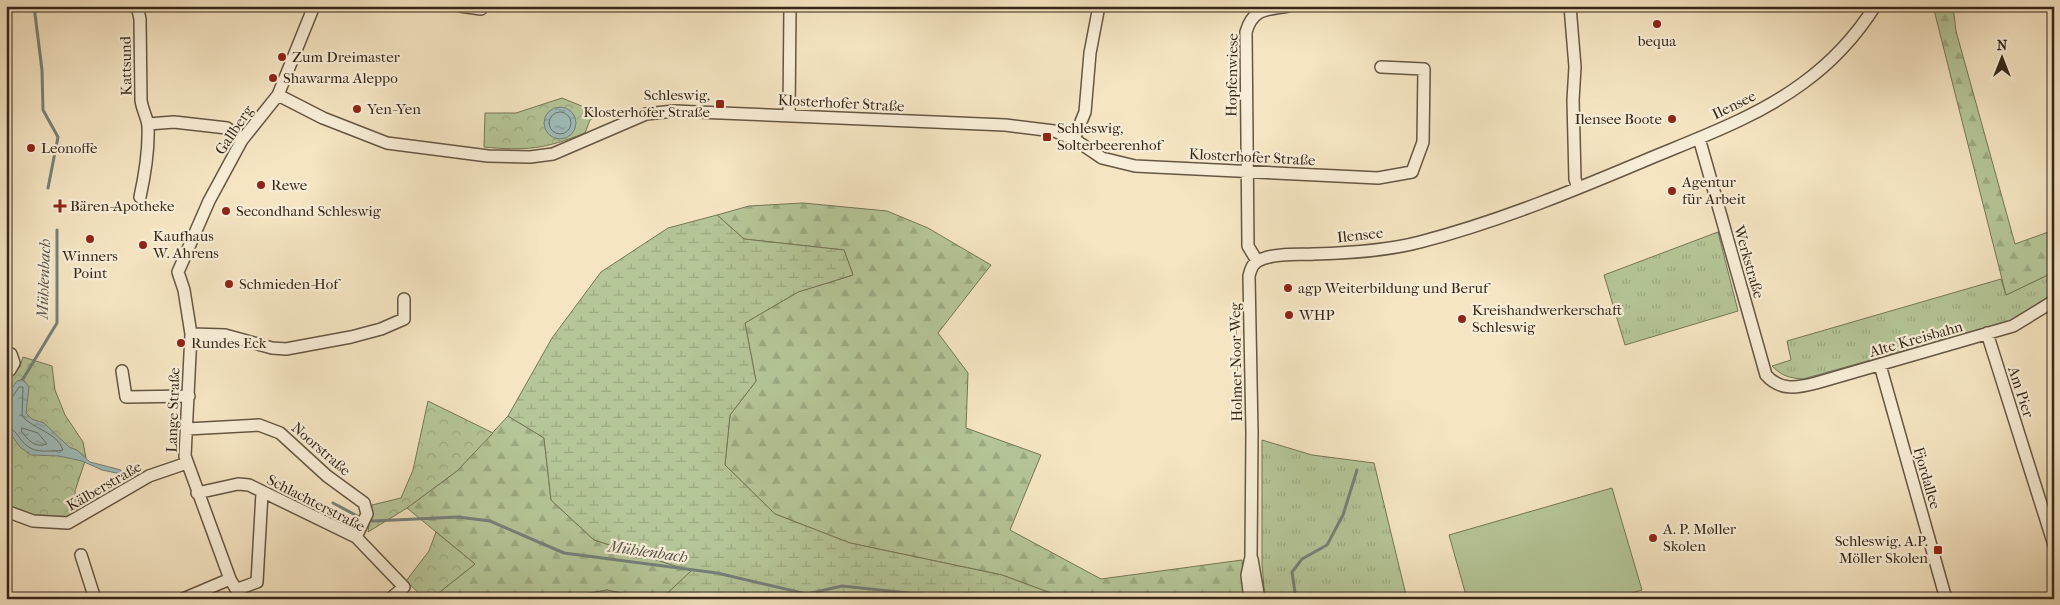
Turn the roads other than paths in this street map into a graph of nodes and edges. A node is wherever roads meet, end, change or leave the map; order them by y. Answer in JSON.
{"nodes":[{"id":1,"x":137,"y":6,"type":"edge"},
{"id":2,"x":314,"y":6,"type":"edge"},
{"id":3,"x":460,"y":6,"type":"edge"},
{"id":4,"x":790,"y":6,"type":"edge"},
{"id":5,"x":1098,"y":6,"type":"edge"},
{"id":6,"x":1288,"y":6,"type":"edge"},
{"id":7,"x":1570,"y":6,"type":"edge"},
{"id":8,"x":1875,"y":6,"type":"edge"},
{"id":9,"x":481,"y":9,"type":"dead end"},
{"id":10,"x":1381,"y":67,"type":"dead end"},
{"id":11,"x":278,"y":95,"type":"junction"},
{"id":12,"x":789,"y":115,"type":"junction"},
{"id":13,"x":148,"y":124,"type":"junction"},
{"id":14,"x":1074,"y":138,"type":"junction"},
{"id":15,"x":1698,"y":138,"type":"junction"},
{"id":16,"x":242,"y":140,"type":"junction"},
{"id":17,"x":1247,"y":172,"type":"junction"},
{"id":18,"x":1578,"y":188,"type":"junction"},
{"id":19,"x":140,"y":196,"type":"dead end"},
{"id":20,"x":1257,"y":261,"type":"junction"},
{"id":21,"x":178,"y":272,"type":"joint"},
{"id":22,"x":404,"y":299,"type":"dead end"},
{"id":23,"x":2054,"y":301,"type":"edge"},
{"id":24,"x":1987,"y":333,"type":"junction"},
{"id":25,"x":191,"y":334,"type":"junction"},
{"id":26,"x":6,"y":352,"type":"edge"},
{"id":27,"x":1880,"y":365,"type":"junction"},
{"id":28,"x":122,"y":371,"type":"dead end"},
{"id":29,"x":6,"y":372,"type":"edge"},
{"id":30,"x":1782,"y":387,"type":"joint"},
{"id":31,"x":189,"y":396,"type":"junction"},
{"id":32,"x":187,"y":429,"type":"junction"},
{"id":33,"x":187,"y":463,"type":"junction"},
{"id":34,"x":197,"y":493,"type":"junction"},
{"id":35,"x":262,"y":493,"type":"junction"},
{"id":36,"x":6,"y":511,"type":"edge"},
{"id":37,"x":359,"y":532,"type":"junction"},
{"id":38,"x":2054,"y":545,"type":"edge"},
{"id":39,"x":81,"y":555,"type":"dead end"},
{"id":40,"x":1251,"y":557,"type":"junction"},
{"id":41,"x":230,"y":579,"type":"junction"},
{"id":42,"x":240,"y":594,"type":"edge"},
{"id":43,"x":94,"y":599,"type":"edge"},
{"id":44,"x":183,"y":599,"type":"edge"},
{"id":45,"x":390,"y":599,"type":"edge"},
{"id":46,"x":1250,"y":599,"type":"edge"},
{"id":47,"x":1259,"y":599,"type":"edge"},
{"id":48,"x":1946,"y":599,"type":"edge"}],
"edges":[{"from":1,"to":13,"type":"street","name":"Kattsund"},
{"from":2,"to":11,"type":"street","name":"Gallberg"},
{"from":3,"to":9,"type":"street"},
{"from":4,"to":12,"type":"street"},
{"from":5,"to":14,"type":"street"},
{"from":6,"to":17,"type":"street","name":"Hopfenwiese"},
{"from":7,"to":18,"type":"street"},
{"from":8,"to":15,"type":"street","name":"Ilensee"},
{"from":10,"to":17,"type":"street","name":"Klosterhofer Straße"},
{"from":11,"to":12,"type":"street","name":"Klosterhofer Straße"},
{"from":11,"to":16,"type":"street","name":"Gallberg"},
{"from":12,"to":14,"type":"street","name":"Klosterhofer Straße"},
{"from":13,"to":16,"type":"street"},
{"from":13,"to":19,"type":"street","name":"Kattsund"},
{"from":14,"to":17,"type":"street","name":"Klosterhofer Straße"},
{"from":15,"to":18,"type":"street","name":"Ilensee"},
{"from":15,"to":30,"type":"street","name":"Werkstraße"},
{"from":16,"to":21,"type":"street","name":"Gallberg"},
{"from":17,"to":20,"type":"street"},
{"from":18,"to":20,"type":"street","name":"Ilensee"},
{"from":20,"to":40,"type":"street","name":"Holmer-Noor-Weg"},
{"from":21,"to":25,"type":"street","name":"Lange Straße"},
{"from":22,"to":25,"type":"street"},
{"from":23,"to":24,"type":"street","name":"Alte Kreisbahn"},
{"from":24,"to":27,"type":"street","name":"Alte Kreisbahn"},
{"from":24,"to":38,"type":"street","name":"Am Pier"},
{"from":25,"to":31,"type":"street","name":"Lange Straße"},
{"from":26,"to":29,"type":"street"},
{"from":27,"to":30,"type":"street","name":"Alte Kreisbahn"},
{"from":27,"to":48,"type":"street","name":"Fjordallee"},
{"from":28,"to":31,"type":"street"},
{"from":31,"to":32,"type":"street","name":"Lange Straße"},
{"from":32,"to":33,"type":"street","name":"Lange Straße"},
{"from":32,"to":37,"type":"street","name":"Noorstraße"},
{"from":33,"to":34,"type":"street","name":"Lange Straße"},
{"from":33,"to":36,"type":"street","name":"Kälberstraße"},
{"from":34,"to":35,"type":"street","name":"Schlachterstraße"},
{"from":34,"to":41,"type":"street","name":"Lange Straße"},
{"from":35,"to":37,"type":"street","name":"Schlachterstraße"},
{"from":35,"to":42,"type":"street"},
{"from":37,"to":45,"type":"street","name":"Schlachterstraße"},
{"from":39,"to":43,"type":"street"},
{"from":40,"to":46,"type":"street","name":"Holmer-Noor-Weg"},
{"from":40,"to":47,"type":"street","name":"Holmer-Noor-Weg"},
{"from":41,"to":42,"type":"street","name":"Lange Straße"},
{"from":41,"to":44,"type":"street"}]}
